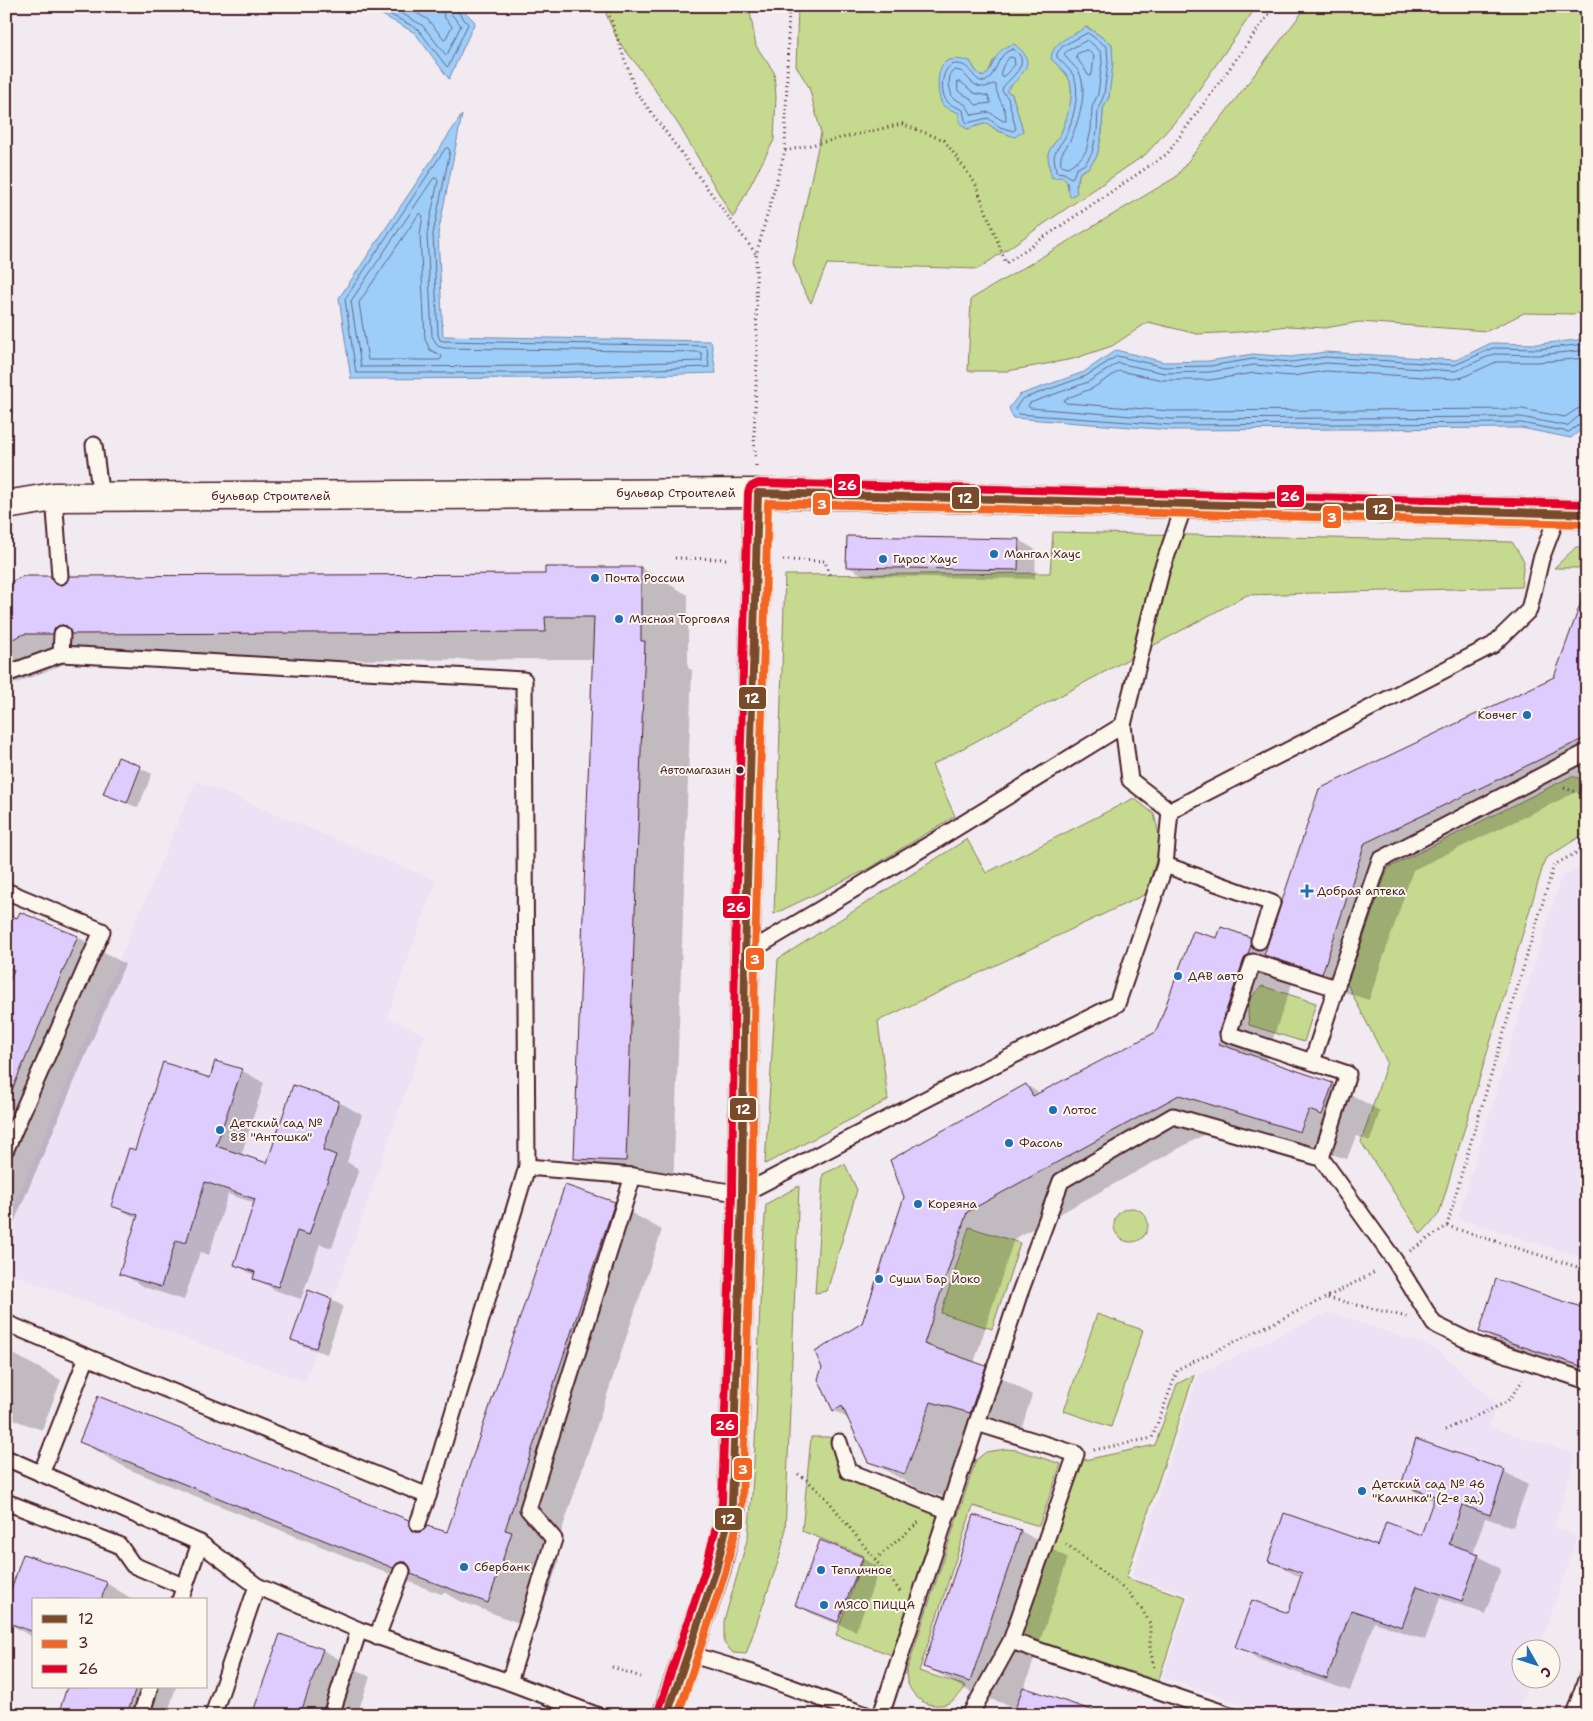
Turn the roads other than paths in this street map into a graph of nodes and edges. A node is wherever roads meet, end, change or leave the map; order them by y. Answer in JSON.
{"nodes":[{"id":1,"x":94,"y":445,"type":"dead end"},
{"id":2,"x":758,"y":493,"type":"junction"},
{"id":3,"x":54,"y":497,"type":"junction"},
{"id":4,"x":101,"y":498,"type":"junction"},
{"id":5,"x":1185,"y":503,"type":"junction"},
{"id":6,"x":6,"y":505,"type":"edge"},
{"id":7,"x":1558,"y":514,"type":"junction"},
{"id":8,"x":1587,"y":514,"type":"edge"},
{"id":9,"x":60,"y":576,"type":"dead end"},
{"id":10,"x":62,"y":634,"type":"dead end"},
{"id":11,"x":61,"y":654,"type":"junction"},
{"id":12,"x":6,"y":674,"type":"edge"},
{"id":13,"x":1123,"y":725,"type":"junction"},
{"id":14,"x":1587,"y":752,"type":"edge"},
{"id":15,"x":1170,"y":811,"type":"junction"},
{"id":16,"x":1165,"y":865,"type":"junction"},
{"id":17,"x":6,"y":891,"type":"edge"},
{"id":18,"x":1256,"y":951,"type":"junction"},
{"id":19,"x":745,"y":954,"type":"junction"},
{"id":20,"x":1336,"y":988,"type":"junction"},
{"id":21,"x":1312,"y":1062,"type":"junction"},
{"id":22,"x":6,"y":1149,"type":"edge"},
{"id":23,"x":1321,"y":1158,"type":"junction"},
{"id":24,"x":527,"y":1166,"type":"junction"},
{"id":25,"x":633,"y":1176,"type":"junction"},
{"id":26,"x":742,"y":1194,"type":"junction"},
{"id":27,"x":6,"y":1323,"type":"edge"},
{"id":28,"x":87,"y":1357,"type":"junction"},
{"id":29,"x":1587,"y":1381,"type":"edge"},
{"id":30,"x":977,"y":1423,"type":"junction"},
{"id":31,"x":839,"y":1442,"type":"dead end"},
{"id":32,"x":6,"y":1458,"type":"edge"},
{"id":33,"x":41,"y":1474,"type":"junction"},
{"id":34,"x":428,"y":1496,"type":"junction"},
{"id":35,"x":6,"y":1502,"type":"edge"},
{"id":36,"x":949,"y":1511,"type":"junction"},
{"id":37,"x":418,"y":1523,"type":"dead end"},
{"id":38,"x":200,"y":1543,"type":"junction"},
{"id":39,"x":402,"y":1571,"type":"dead end"},
{"id":40,"x":257,"y":1586,"type":"junction"},
{"id":41,"x":183,"y":1593,"type":"edge"},
{"id":42,"x":359,"y":1630,"type":"junction"},
{"id":43,"x":377,"y":1637,"type":"junction"},
{"id":44,"x":1011,"y":1641,"type":"junction"},
{"id":45,"x":689,"y":1654,"type":"junction"},
{"id":46,"x":1587,"y":1676,"type":"edge"},
{"id":47,"x":509,"y":1682,"type":"junction"},
{"id":48,"x":150,"y":1688,"type":"edge"},
{"id":49,"x":140,"y":1715,"type":"edge"},
{"id":50,"x":213,"y":1715,"type":"edge"},
{"id":51,"x":331,"y":1715,"type":"edge"},
{"id":52,"x":595,"y":1715,"type":"edge"},
{"id":53,"x":667,"y":1715,"type":"edge"},
{"id":54,"x":866,"y":1715,"type":"edge"},
{"id":55,"x":881,"y":1715,"type":"edge"},
{"id":56,"x":970,"y":1715,"type":"edge"},
{"id":57,"x":1230,"y":1715,"type":"edge"},
{"id":58,"x":1574,"y":1715,"type":"edge"}],
"edges":[{"from":1,"to":4,"type":"lane"},
{"from":2,"to":4,"type":"street","name":"бульвар Строителей"},
{"from":2,"to":5,"type":"street","name":"бульвар Строителей"},
{"from":2,"to":19,"type":"street"},
{"from":3,"to":4,"type":"street","name":"бульвар Строителей"},
{"from":3,"to":6,"type":"street","name":"бульвар Строителей"},
{"from":3,"to":9,"type":"lane"},
{"from":5,"to":7,"type":"street","name":"бульвар Строителей"},
{"from":5,"to":13,"type":"lane"},
{"from":7,"to":8,"type":"street","name":"бульвар Строителей"},
{"from":7,"to":15,"type":"lane"},
{"from":10,"to":11,"type":"lane"},
{"from":11,"to":12,"type":"lane"},
{"from":11,"to":24,"type":"lane"},
{"from":13,"to":15,"type":"lane"},
{"from":13,"to":19,"type":"lane"},
{"from":14,"to":20,"type":"lane"},
{"from":15,"to":16,"type":"lane"},
{"from":16,"to":18,"type":"lane"},
{"from":16,"to":26,"type":"lane"},
{"from":17,"to":22,"type":"lane"},
{"from":18,"to":20,"type":"lane"},
{"from":18,"to":21,"type":"lane"},
{"from":19,"to":26,"type":"street"},
{"from":20,"to":21,"type":"lane"},
{"from":21,"to":23,"type":"lane"},
{"from":23,"to":29,"type":"lane"},
{"from":23,"to":30,"type":"lane"},
{"from":24,"to":25,"type":"lane"},
{"from":24,"to":34,"type":"lane"},
{"from":25,"to":26,"type":"lane"},
{"from":25,"to":47,"type":"lane"},
{"from":26,"to":45,"type":"street"},
{"from":27,"to":28,"type":"lane"},
{"from":28,"to":33,"type":"lane"},
{"from":28,"to":34,"type":"lane"},
{"from":30,"to":36,"type":"lane"},
{"from":30,"to":44,"type":"lane"},
{"from":31,"to":36,"type":"lane"},
{"from":32,"to":33,"type":"lane"},
{"from":33,"to":38,"type":"lane"},
{"from":34,"to":37,"type":"lane"},
{"from":35,"to":41,"type":"lane"},
{"from":36,"to":55,"type":"lane"},
{"from":38,"to":40,"type":"lane"},
{"from":38,"to":41,"type":"lane"},
{"from":39,"to":43,"type":"lane"},
{"from":40,"to":42,"type":"lane"},
{"from":40,"to":50,"type":"lane"},
{"from":42,"to":43,"type":"lane"},
{"from":42,"to":51,"type":"lane"},
{"from":43,"to":47,"type":"lane"},
{"from":44,"to":56,"type":"lane"},
{"from":44,"to":57,"type":"lane"},
{"from":45,"to":53,"type":"street"},
{"from":45,"to":54,"type":"lane"},
{"from":46,"to":58,"type":"lane"},
{"from":47,"to":52,"type":"lane"},
{"from":48,"to":49,"type":"lane"}]}
